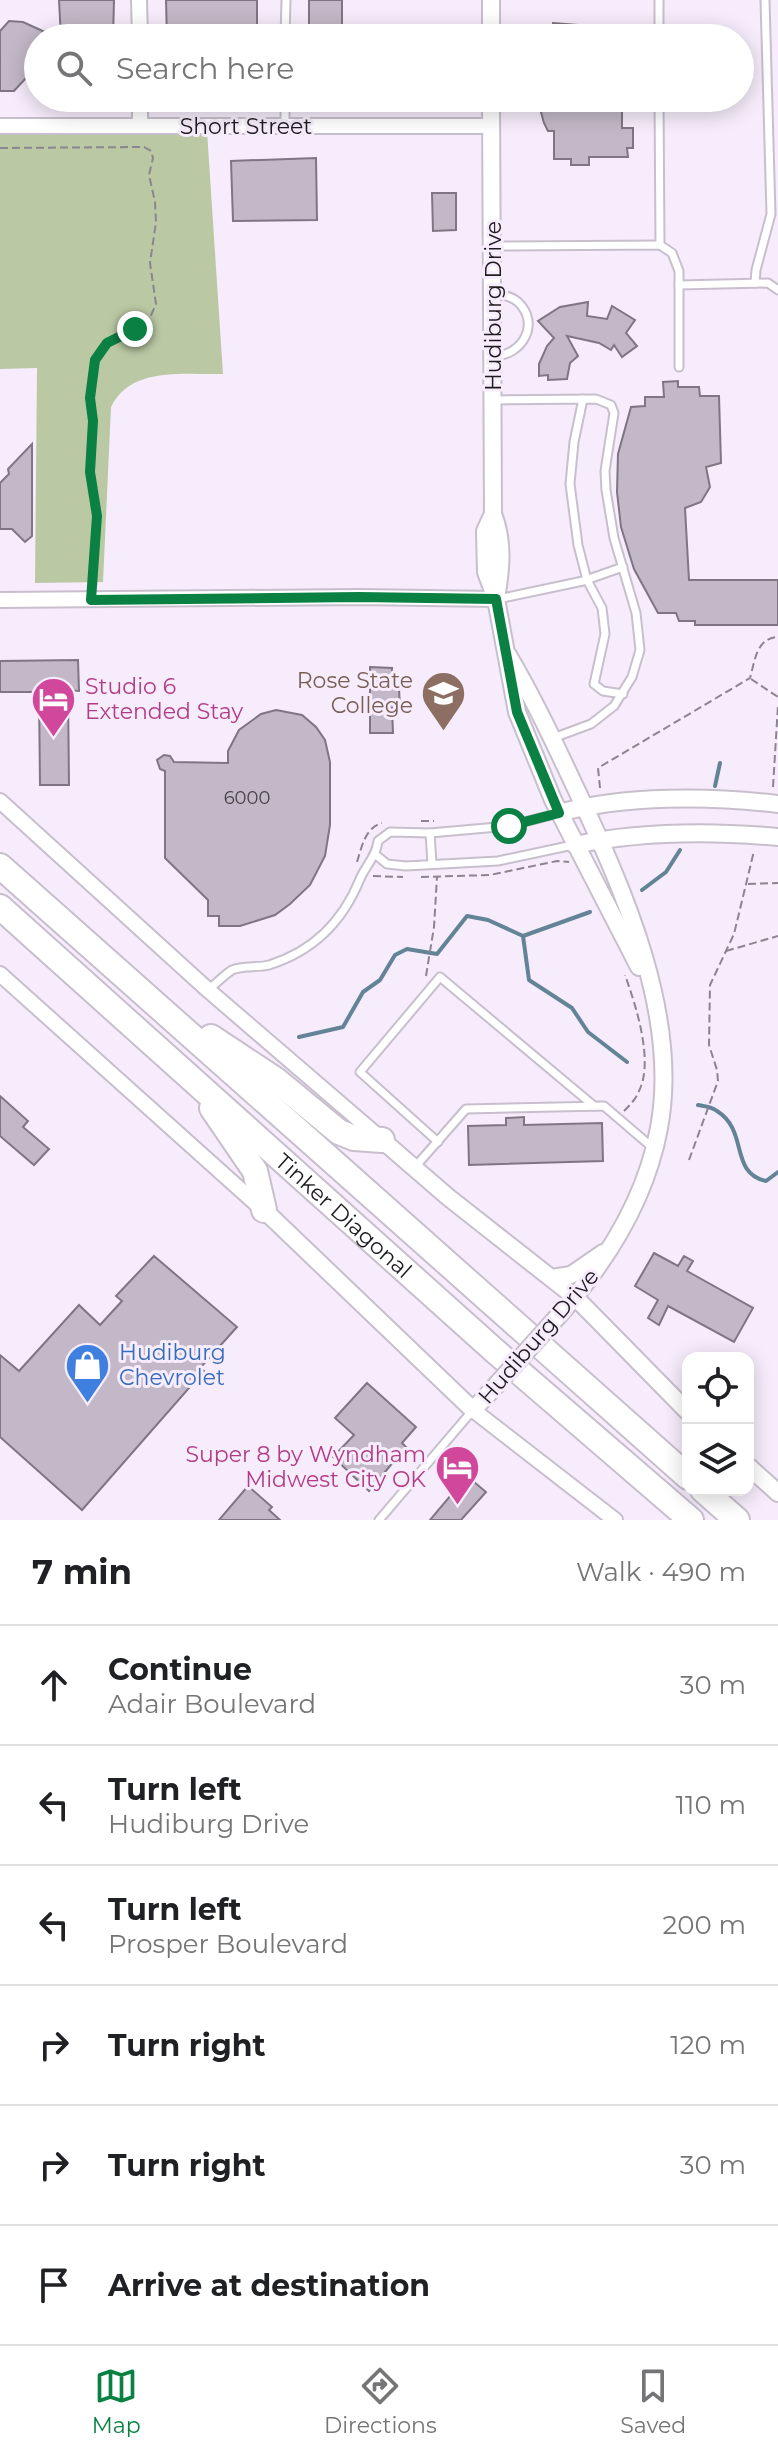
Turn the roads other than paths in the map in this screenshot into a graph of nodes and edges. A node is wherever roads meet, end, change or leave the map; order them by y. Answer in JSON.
{"nodes":[{"id":1,"x":139,"y":0,"type":"edge"},
{"id":2,"x":286,"y":0,"type":"edge"},
{"id":3,"x":491,"y":0,"type":"edge"},
{"id":4,"x":659,"y":0,"type":"edge"},
{"id":5,"x":765,"y":0,"type":"edge"},
{"id":6,"x":140,"y":24,"type":"edge"},
{"id":7,"x":285,"y":24,"type":"edge"},
{"id":8,"x":491,"y":24,"type":"edge"},
{"id":9,"x":659,"y":24,"type":"edge"},
{"id":10,"x":140,"y":112,"type":"edge"},
{"id":11,"x":285,"y":112,"type":"edge"},
{"id":12,"x":491,"y":112,"type":"edge"},
{"id":13,"x":659,"y":112,"type":"edge"},
{"id":14,"x":0,"y":126,"type":"edge"},
{"id":15,"x":140,"y":126,"type":"junction"},
{"id":16,"x":285,"y":126,"type":"junction"},
{"id":17,"x":491,"y":126,"type":"junction"},
{"id":18,"x":660,"y":245,"type":"junction"},
{"id":19,"x":492,"y":246,"type":"junction"},
{"id":20,"x":755,"y":283,"type":"junction"},
{"id":21,"x":679,"y":285,"type":"junction"},
{"id":22,"x":778,"y":290,"type":"edge"},
{"id":23,"x":493,"y":292,"type":"junction"},
{"id":24,"x":493,"y":356,"type":"junction"},
{"id":25,"x":679,"y":367,"type":"dead end"},
{"id":26,"x":583,"y":399,"type":"junction"},
{"id":27,"x":493,"y":400,"type":"junction"},
{"id":28,"x":623,"y":567,"type":"junction"},
{"id":29,"x":587,"y":580,"type":"junction"},
{"id":30,"x":496,"y":599,"type":"junction"},
{"id":31,"x":0,"y":600,"type":"edge"},
{"id":32,"x":508,"y":655,"type":"junction"},
{"id":33,"x":623,"y":694,"type":"junction"},
{"id":34,"x":552,"y":738,"type":"junction"},
{"id":35,"x":0,"y":801,"type":"edge"},
{"id":36,"x":773,"y":803,"type":"edge"},
{"id":37,"x":585,"y":806,"type":"junction"},
{"id":38,"x":559,"y":813,"type":"junction"},
{"id":39,"x":430,"y":833,"type":"junction"},
{"id":40,"x":778,"y":837,"type":"edge"},
{"id":41,"x":600,"y":839,"type":"junction"},
{"id":42,"x":575,"y":845,"type":"junction"},
{"id":43,"x":376,"y":855,"type":"junction"},
{"id":44,"x":432,"y":864,"type":"junction"},
{"id":45,"x":0,"y":866,"type":"edge"},
{"id":46,"x":0,"y":907,"type":"edge"},
{"id":47,"x":0,"y":974,"type":"edge"},
{"id":48,"x":651,"y":988,"type":"junction"},
{"id":49,"x":208,"y":990,"type":"junction"},
{"id":50,"x":142,"y":992,"type":"junction"},
{"id":51,"x":191,"y":1077,"type":"junction"},
{"id":52,"x":594,"y":1106,"type":"junction"},
{"id":53,"x":382,"y":1140,"type":"junction"},
{"id":54,"x":438,"y":1142,"type":"junction"},
{"id":55,"x":654,"y":1149,"type":"junction"},
{"id":56,"x":414,"y":1168,"type":"junction"},
{"id":57,"x":264,"y":1210,"type":"junction"},
{"id":58,"x":611,"y":1247,"type":"junction"},
{"id":59,"x":552,"y":1278,"type":"junction"},
{"id":60,"x":575,"y":1297,"type":"junction"},
{"id":61,"x":682,"y":1406,"type":"edge"},
{"id":62,"x":473,"y":1410,"type":"junction"},
{"id":63,"x":754,"y":1471,"type":"edge"},
{"id":64,"x":682,"y":1472,"type":"edge"},
{"id":65,"x":778,"y":1493,"type":"edge"},
{"id":66,"x":710,"y":1496,"type":"edge"},
{"id":67,"x":379,"y":1520,"type":"edge"},
{"id":68,"x":615,"y":1520,"type":"edge"},
{"id":69,"x":691,"y":1520,"type":"edge"},
{"id":70,"x":737,"y":1520,"type":"edge"}],
"edges":[{"from":1,"to":6,"type":"street"},
{"from":2,"to":7,"type":"lane"},
{"from":3,"to":8,"type":"street"},
{"from":4,"to":9,"type":"lane"},
{"from":5,"to":20,"type":"lane"},
{"from":10,"to":15,"type":"street"},
{"from":11,"to":16,"type":"lane"},
{"from":12,"to":17,"type":"street","name":"Hudiburg Drive"},
{"from":13,"to":18,"type":"lane"},
{"from":14,"to":15,"type":"street","name":"Short Street"},
{"from":15,"to":16,"type":"street","name":"Short Street"},
{"from":16,"to":17,"type":"street","name":"Short Street"},
{"from":17,"to":19,"type":"street","name":"Hudiburg Drive"},
{"from":18,"to":19,"type":"lane"},
{"from":18,"to":21,"type":"lane"},
{"from":19,"to":23,"type":"street","name":"Hudiburg Drive"},
{"from":20,"to":21,"type":"lane"},
{"from":20,"to":22,"type":"lane"},
{"from":21,"to":25,"type":"lane"},
{"from":23,"to":24,"type":"street","name":"Hudiburg Drive"},
{"from":23,"to":24,"type":"lane"},
{"from":24,"to":27,"type":"street","name":"Hudiburg Drive"},
{"from":26,"to":27,"type":"lane"},
{"from":26,"to":28,"type":"lane"},
{"from":26,"to":29,"type":"lane"},
{"from":27,"to":30,"type":"street","name":"Hudiburg Drive"},
{"from":28,"to":29,"type":"lane"},
{"from":28,"to":33,"type":"lane"},
{"from":29,"to":30,"type":"lane"},
{"from":29,"to":33,"type":"lane"},
{"from":30,"to":31,"type":"street"},
{"from":30,"to":32,"type":"street","name":"Hudiburg Drive"},
{"from":32,"to":34,"type":"street","name":"Hudiburg Drive"},
{"from":32,"to":38,"type":"street","name":"Hudiburg Drive"},
{"from":33,"to":34,"type":"lane"},
{"from":34,"to":37,"type":"street","name":"Hudiburg Drive"},
{"from":35,"to":49,"type":"street"},
{"from":36,"to":37,"type":"street"},
{"from":37,"to":38,"type":"street"},
{"from":37,"to":41,"type":"street","name":"Hudiburg Drive"},
{"from":38,"to":39,"type":"lane"},
{"from":38,"to":42,"type":"street","name":"Hudiburg Drive"},
{"from":39,"to":43,"type":"lane"},
{"from":39,"to":44,"type":"lane"},
{"from":40,"to":41,"type":"street"},
{"from":41,"to":42,"type":"street"},
{"from":41,"to":48,"type":"street","name":"Hudiburg Drive"},
{"from":42,"to":44,"type":"lane"},
{"from":42,"to":48,"type":"street","name":"Hudiburg Drive"},
{"from":43,"to":44,"type":"lane"},
{"from":43,"to":49,"type":"lane"},
{"from":45,"to":50,"type":"highway","name":"Tinker Diagonal"},
{"from":46,"to":51,"type":"highway","name":"Tinker Diagonal"},
{"from":47,"to":57,"type":"street"},
{"from":48,"to":55,"type":"street","name":"Hudiburg Drive"},
{"from":49,"to":53,"type":"street"},
{"from":50,"to":53,"type":"highway"},
{"from":50,"to":64,"type":"highway","name":"Tinker Diagonal"},
{"from":51,"to":57,"type":"highway"},
{"from":51,"to":69,"type":"highway","name":"Tinker Diagonal"},
{"from":52,"to":54,"type":"lane"},
{"from":52,"to":54,"type":"lane"},
{"from":52,"to":55,"type":"lane"},
{"from":53,"to":56,"type":"street"},
{"from":54,"to":56,"type":"lane"},
{"from":55,"to":58,"type":"street","name":"Hudiburg Drive"},
{"from":56,"to":59,"type":"street"},
{"from":57,"to":62,"type":"street"},
{"from":58,"to":59,"type":"street"},
{"from":58,"to":60,"type":"street","name":"Hudiburg Drive"},
{"from":59,"to":60,"type":"street"},
{"from":60,"to":61,"type":"street"},
{"from":60,"to":62,"type":"street","name":"Hudiburg Drive","bridge":true},
{"from":62,"to":67,"type":"lane","name":"Hudiburg Drive"},
{"from":62,"to":68,"type":"street"},
{"from":63,"to":65,"type":"street"},
{"from":66,"to":70,"type":"highway"}]}
